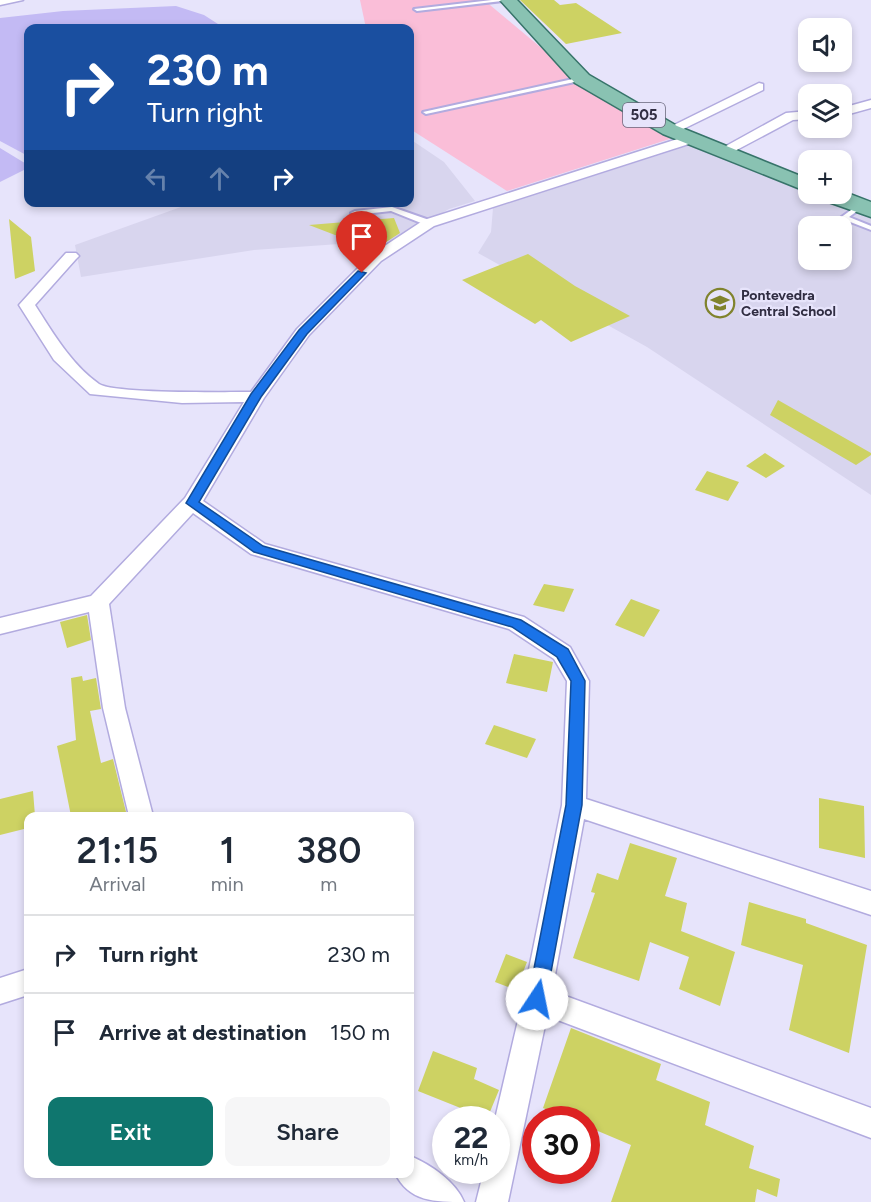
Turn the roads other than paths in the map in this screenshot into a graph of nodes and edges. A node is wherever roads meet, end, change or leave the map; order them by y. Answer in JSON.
{"nodes":[{"id":1,"x":18,"y":0,"type":"edge"},
{"id":2,"x":508,"y":0,"type":"edge"},
{"id":3,"x":0,"y":2,"type":"edge"},
{"id":4,"x":417,"y":9,"type":"dead end"},
{"id":5,"x":582,"y":79,"type":"junction"},
{"id":6,"x":759,"y":87,"type":"dead end"},
{"id":7,"x":871,"y":104,"type":"edge"},
{"id":8,"x":852,"y":109,"type":"edge"},
{"id":9,"x":426,"y":112,"type":"dead end"},
{"id":10,"x":798,"y":116,"type":"edge"},
{"id":11,"x":670,"y":130,"type":"junction"},
{"id":12,"x":690,"y":139,"type":"junction"},
{"id":13,"x":724,"y":151,"type":"junction"},
{"id":14,"x":798,"y":182,"type":"edge"},
{"id":15,"x":866,"y":208,"type":"edge"},
{"id":16,"x":355,"y":213,"type":"dead end"},
{"id":17,"x":429,"y":223,"type":"junction"},
{"id":18,"x":871,"y":228,"type":"edge"},
{"id":19,"x":71,"y":256,"type":"dead end"},
{"id":20,"x":255,"y":397,"type":"junction"},
{"id":21,"x":192,"y":503,"type":"junction"},
{"id":22,"x":98,"y":603,"type":"junction"},
{"id":23,"x":0,"y":626,"type":"edge"},
{"id":24,"x":574,"y":805,"type":"junction"},
{"id":25,"x":140,"y":812,"type":"edge"},
{"id":26,"x":871,"y":903,"type":"edge"},
{"id":27,"x":24,"y":983,"type":"edge"},
{"id":28,"x":0,"y":991,"type":"edge"},
{"id":29,"x":537,"y":999,"type":"junction"},
{"id":30,"x":871,"y":1123,"type":"edge"},
{"id":31,"x":414,"y":1174,"type":"edge"},
{"id":32,"x":448,"y":1202,"type":"edge"},
{"id":33,"x":492,"y":1202,"type":"edge"}],
"edges":[{"from":1,"to":3,"type":"street"},
{"from":2,"to":4,"type":"lane"},
{"from":2,"to":5,"type":"main road","number":"505"},
{"from":5,"to":9,"type":"lane"},
{"from":5,"to":11,"type":"main road","number":"505"},
{"from":6,"to":11,"type":"street"},
{"from":7,"to":8,"type":"street"},
{"from":10,"to":13,"type":"street"},
{"from":11,"to":12,"type":"main road","number":"505"},
{"from":12,"to":13,"type":"main road","number":"505"},
{"from":12,"to":17,"type":"street"},
{"from":13,"to":14,"type":"main road","number":"505"},
{"from":15,"to":18,"type":"lane"},
{"from":16,"to":17,"type":"lane"},
{"from":17,"to":20,"type":"street"},
{"from":19,"to":20,"type":"street"},
{"from":20,"to":21,"type":"street"},
{"from":21,"to":22,"type":"street"},
{"from":21,"to":24,"type":"street"},
{"from":22,"to":23,"type":"street"},
{"from":22,"to":25,"type":"street"},
{"from":24,"to":26,"type":"street"},
{"from":24,"to":29,"type":"street"},
{"from":27,"to":28,"type":"street"},
{"from":29,"to":30,"type":"street"},
{"from":29,"to":33,"type":"street"},
{"from":31,"to":32,"type":"street"}]}
